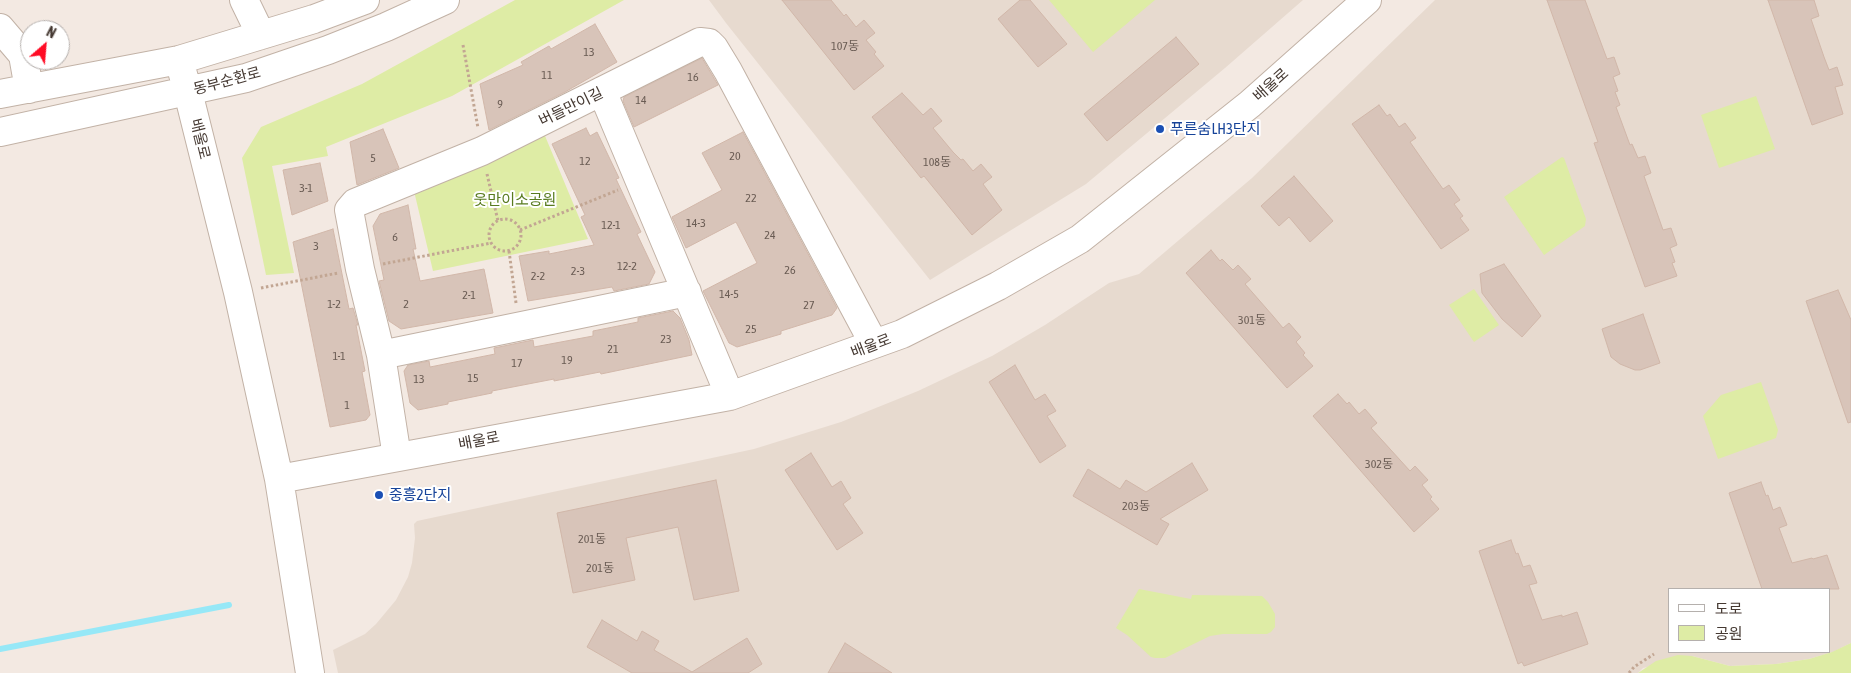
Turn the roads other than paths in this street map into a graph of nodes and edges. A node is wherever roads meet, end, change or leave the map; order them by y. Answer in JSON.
{"nodes":[{"id":1,"x":244,"y":0,"type":"edge"},
{"id":2,"x":365,"y":0,"type":"edge"},
{"id":3,"x":445,"y":0,"type":"edge"},
{"id":4,"x":1367,"y":0,"type":"edge"},
{"id":5,"x":0,"y":28,"type":"edge"},
{"id":6,"x":261,"y":35,"type":"junction"},
{"id":7,"x":179,"y":60,"type":"junction"},
{"id":8,"x":29,"y":89,"type":"junction"},
{"id":9,"x":602,"y":91,"type":"junction"},
{"id":10,"x":188,"y":92,"type":"junction"},
{"id":11,"x":0,"y":94,"type":"edge"},
{"id":12,"x":0,"y":132,"type":"edge"},
{"id":13,"x":687,"y":292,"type":"junction"},
{"id":14,"x":874,"y":344,"type":"junction"},
{"id":15,"x":381,"y":355,"type":"junction"},
{"id":16,"x":730,"y":396,"type":"junction"},
{"id":17,"x":397,"y":457,"type":"junction"},
{"id":18,"x":278,"y":479,"type":"junction"},
{"id":19,"x":310,"y":673,"type":"edge"}],
"edges":[{"from":1,"to":6,"type":"street"},
{"from":2,"to":6,"type":"street"},
{"from":3,"to":10,"type":"street","name":"동부순환로"},
{"from":4,"to":14,"type":"street","name":"배울로"},
{"from":5,"to":8,"type":"street"},
{"from":6,"to":7,"type":"street"},
{"from":7,"to":8,"type":"street"},
{"from":7,"to":10,"type":"street","name":"배울로"},
{"from":8,"to":11,"type":"street"},
{"from":9,"to":13,"type":"street"},
{"from":9,"to":14,"type":"street","name":"버들만이길"},
{"from":9,"to":15,"type":"street","name":"버들만이길"},
{"from":10,"to":12,"type":"street","name":"동부순환로"},
{"from":10,"to":18,"type":"street","name":"배울로"},
{"from":13,"to":15,"type":"street"},
{"from":13,"to":16,"type":"street"},
{"from":14,"to":16,"type":"street","name":"배울로"},
{"from":15,"to":17,"type":"street","name":"버들만이길"},
{"from":16,"to":17,"type":"street","name":"배울로"},
{"from":17,"to":18,"type":"street","name":"배울로"},
{"from":18,"to":19,"type":"street","name":"배울로"}]}
